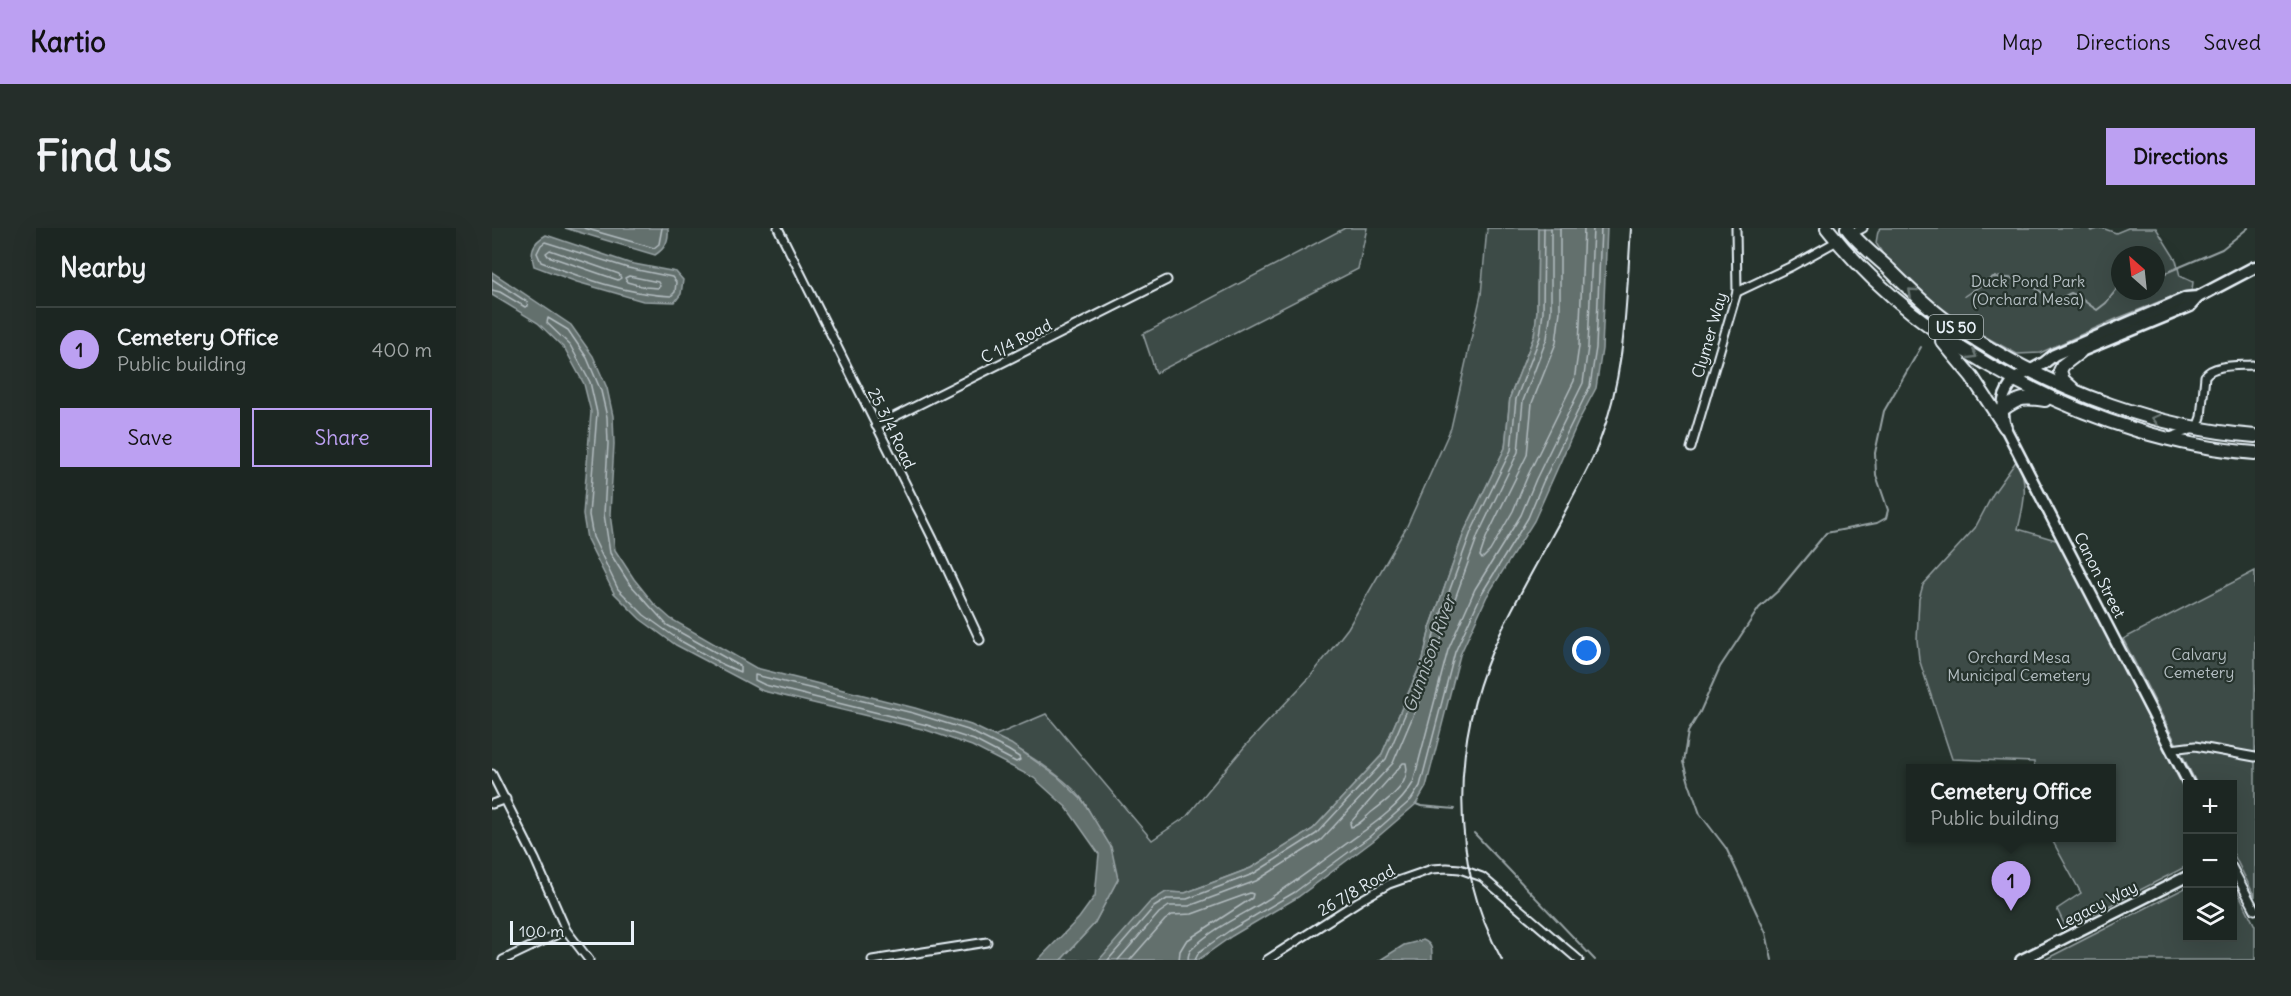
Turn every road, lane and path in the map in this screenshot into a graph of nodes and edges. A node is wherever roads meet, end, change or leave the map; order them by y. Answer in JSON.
{"nodes":[{"id":1,"x":778,"y":228,"type":"edge"},
{"id":2,"x":1736,"y":228,"type":"edge"},
{"id":3,"x":1827,"y":228,"type":"edge"},
{"id":4,"x":1836,"y":228,"type":"edge"},
{"id":5,"x":1863,"y":228,"type":"edge"},
{"id":6,"x":1849,"y":231,"type":"edge"},
{"id":7,"x":1838,"y":241,"type":"junction"},
{"id":8,"x":2255,"y":267,"type":"edge"},
{"id":9,"x":1167,"y":279,"type":"dead end"},
{"id":10,"x":1737,"y":292,"type":"junction"},
{"id":11,"x":2198,"y":297,"type":"junction"},
{"id":12,"x":1930,"y":326,"type":"junction"},
{"id":13,"x":2080,"y":352,"type":"junction"},
{"id":14,"x":2044,"y":363,"type":"junction"},
{"id":15,"x":2252,"y":365,"type":"dead end"},
{"id":16,"x":2030,"y":371,"type":"junction"},
{"id":17,"x":2015,"y":379,"type":"junction"},
{"id":18,"x":2076,"y":392,"type":"junction"},
{"id":19,"x":2059,"y":402,"type":"junction"},
{"id":20,"x":2002,"y":410,"type":"junction"},
{"id":21,"x":876,"y":426,"type":"junction"},
{"id":22,"x":2005,"y":427,"type":"junction"},
{"id":23,"x":2197,"y":428,"type":"junction"},
{"id":24,"x":2255,"y":436,"type":"edge"},
{"id":25,"x":2168,"y":438,"type":"junction"},
{"id":26,"x":1691,"y":448,"type":"dead end"},
{"id":27,"x":2255,"y":453,"type":"edge"},
{"id":28,"x":980,"y":640,"type":"dead end"},
{"id":29,"x":2171,"y":749,"type":"junction"},
{"id":30,"x":2255,"y":757,"type":"edge"},
{"id":31,"x":492,"y":774,"type":"edge"},
{"id":32,"x":2188,"y":780,"type":"edge"},
{"id":33,"x":506,"y":800,"type":"junction"},
{"id":34,"x":492,"y":804,"type":"edge"},
{"id":35,"x":2237,"y":876,"type":"edge"},
{"id":36,"x":2183,"y":878,"type":"edge"},
{"id":37,"x":2255,"y":910,"type":"edge"},
{"id":38,"x":566,"y":930,"type":"junction"},
{"id":39,"x":987,"y":942,"type":"dead end"},
{"id":40,"x":503,"y":960,"type":"edge"},
{"id":41,"x":589,"y":960,"type":"edge"},
{"id":42,"x":872,"y":960,"type":"edge"},
{"id":43,"x":1267,"y":960,"type":"edge"},
{"id":44,"x":1580,"y":960,"type":"edge"},
{"id":45,"x":2021,"y":960,"type":"edge"}],
"edges":[{"from":1,"to":21,"type":"street","name":"25 3/4 Road"},
{"from":2,"to":10,"type":"street","name":"Clymer Way"},
{"from":3,"to":7,"type":"highway","number":"US 50"},
{"from":4,"to":6,"type":"highway"},
{"from":5,"to":6,"type":"street"},
{"from":6,"to":7,"type":"street"},
{"from":16,"to":6,"type":"highway","number":"US 50","one_way":true},
{"from":7,"to":10,"type":"street"},
{"from":7,"to":12,"type":"highway","number":"US 50"},
{"from":8,"to":11,"type":"main road"},
{"from":9,"to":21,"type":"street","name":"C 1/4 Road"},
{"from":10,"to":26,"type":"street","name":"Clymer Way"},
{"from":11,"to":13,"type":"main road"},
{"from":11,"to":14,"type":"main road"},
{"from":12,"to":17,"type":"highway","number":"US 50","one_way":true},
{"from":12,"to":22,"type":"highway"},
{"from":13,"to":14,"type":"main road"},
{"from":13,"to":18,"type":"highway"},
{"from":14,"to":16,"type":"main road"},
{"from":15,"to":23,"type":"street"},
{"from":16,"to":17,"type":"main road"},
{"from":16,"to":18,"type":"highway","number":"US 50"},
{"from":17,"to":19,"type":"highway","number":"US 50"},
{"from":17,"to":20,"type":"street"},
{"from":23,"to":18,"type":"highway","number":"US 50","one_way":true},
{"from":19,"to":20,"type":"highway"},
{"from":19,"to":25,"type":"highway","number":"US 50"},
{"from":20,"to":22,"type":"street","name":"Canon Street"},
{"from":21,"to":28,"type":"street","name":"25 3/4 Road"},
{"from":22,"to":29,"type":"street","name":"Canon Street"},
{"from":23,"to":24,"type":"highway","number":"US 50"},
{"from":23,"to":25,"type":"street"},
{"from":25,"to":27,"type":"highway","number":"US 50"},
{"from":29,"to":30,"type":"street"},
{"from":29,"to":32,"type":"street","name":"Canon Street"},
{"from":31,"to":33,"type":"street"},
{"from":33,"to":34,"type":"street"},
{"from":33,"to":38,"type":"street"},
{"from":35,"to":37,"type":"street"},
{"from":36,"to":45,"type":"street","name":"Legacy Way"},
{"from":38,"to":40,"type":"street"},
{"from":38,"to":41,"type":"street"},
{"from":39,"to":42,"type":"street"},
{"from":43,"to":44,"type":"street","name":"26 7/8 Road"}]}
